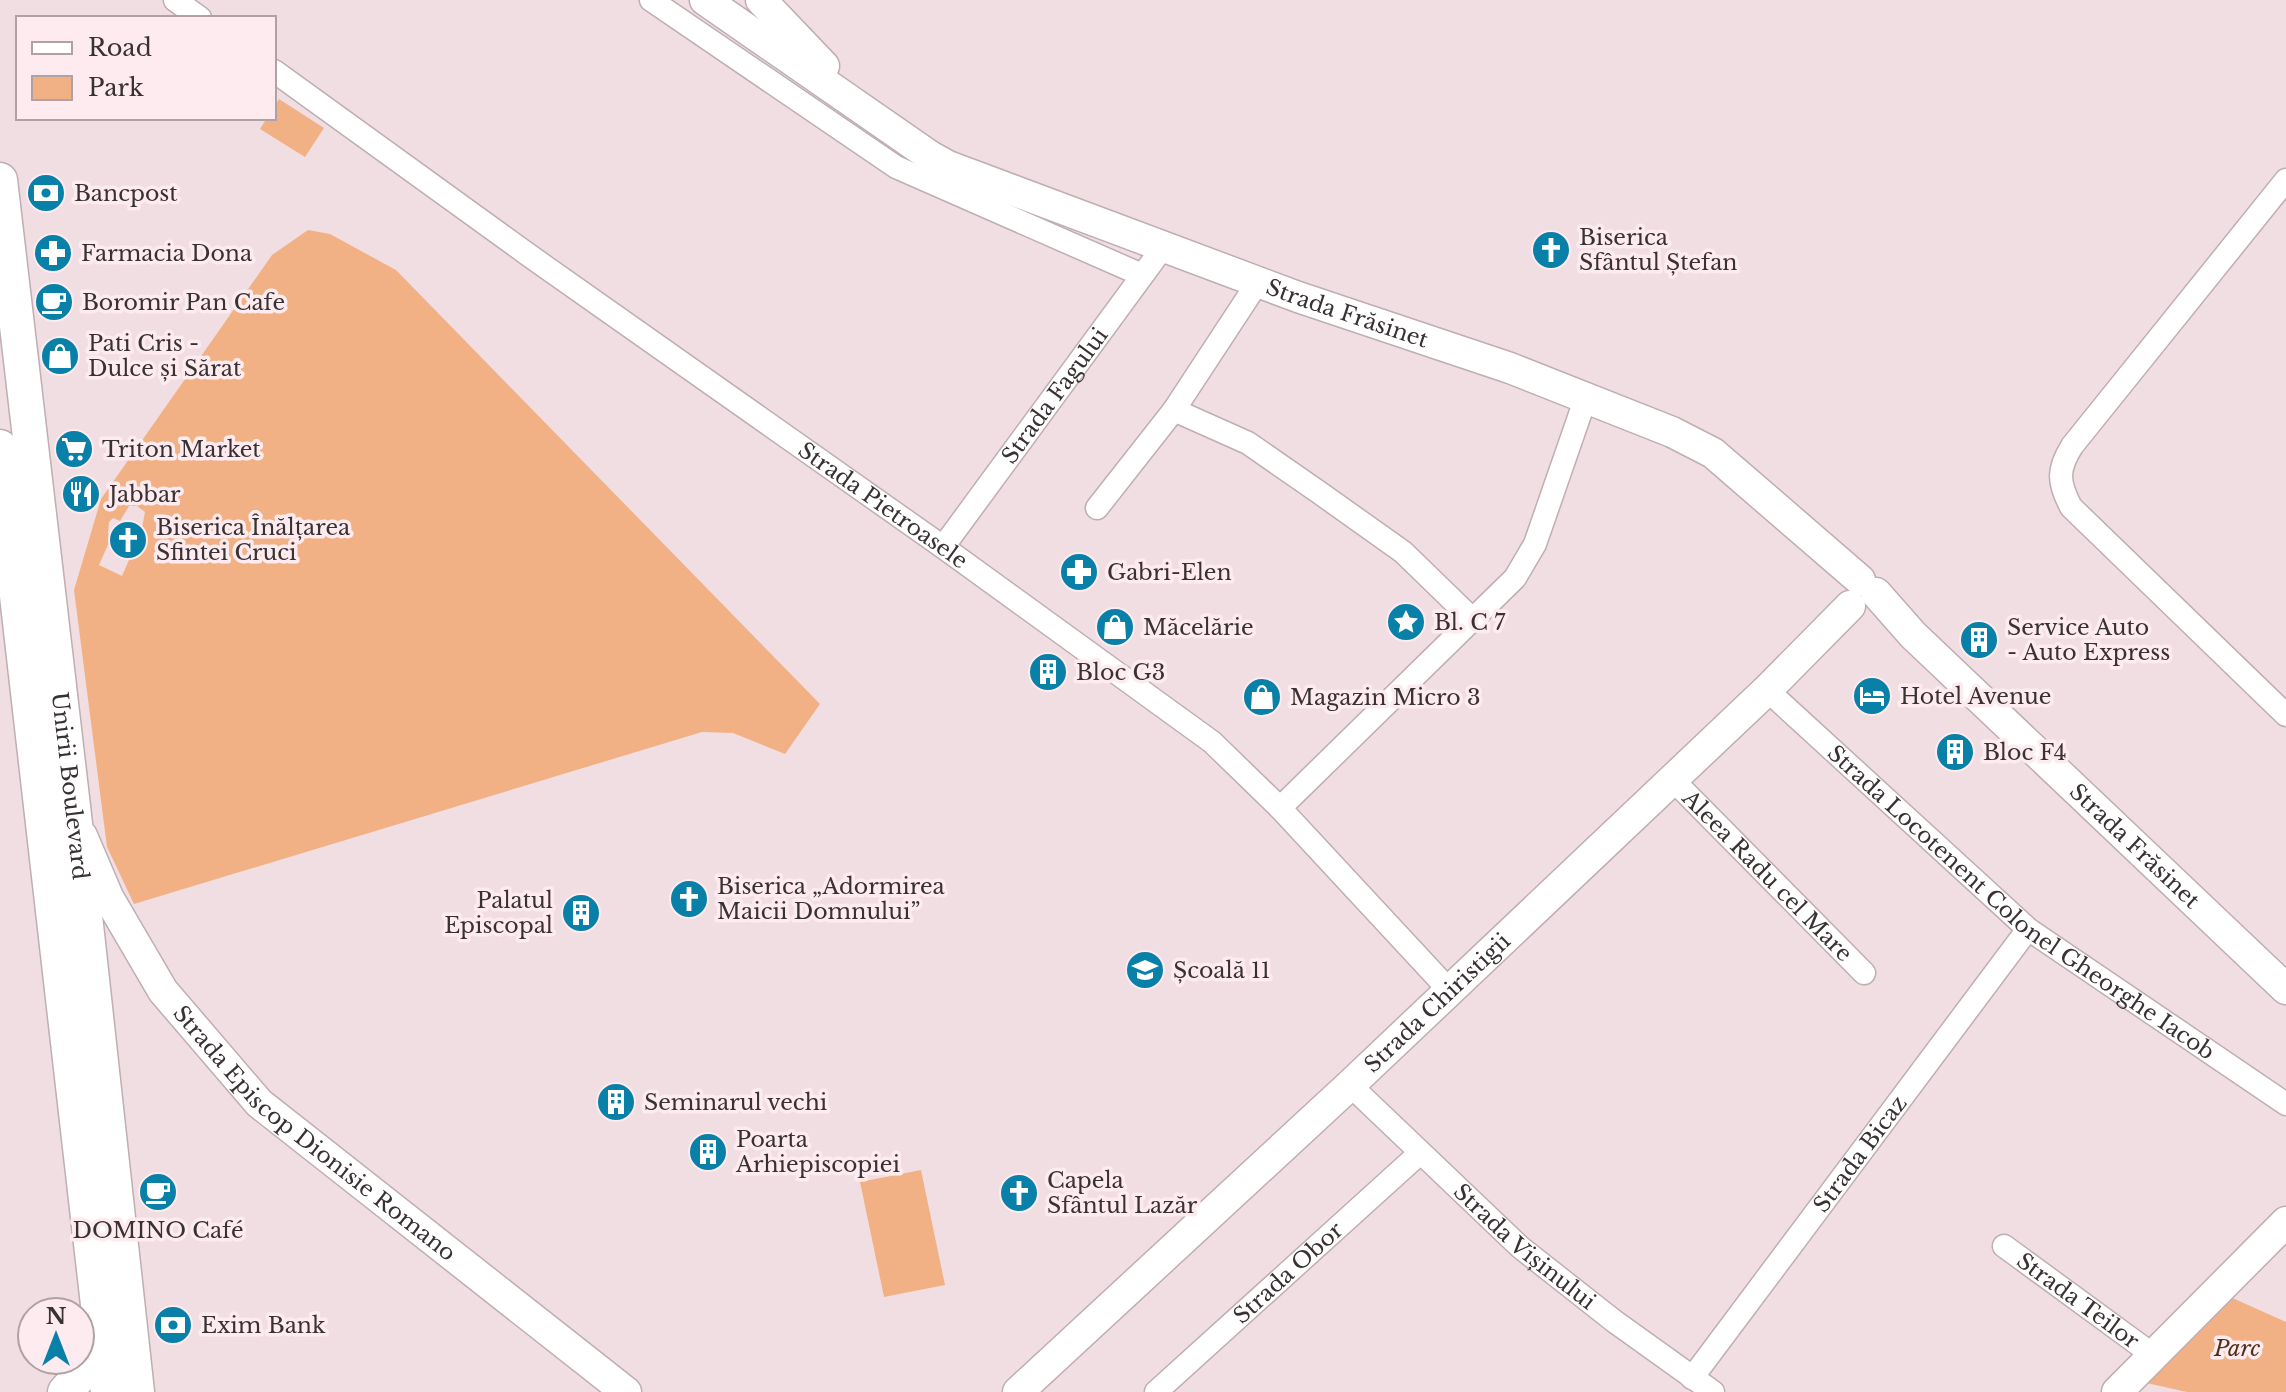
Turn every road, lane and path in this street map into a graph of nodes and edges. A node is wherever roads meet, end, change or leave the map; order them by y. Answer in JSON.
{"nodes":[{"id":1,"x":175,"y":0,"type":"edge"},
{"id":2,"x":651,"y":0,"type":"edge"},
{"id":3,"x":705,"y":0,"type":"edge"},
{"id":4,"x":761,"y":0,"type":"edge"},
{"id":5,"x":197,"y":16,"type":"edge"},
{"id":6,"x":276,"y":72,"type":"edge"},
{"id":7,"x":876,"y":118,"type":"junction"},
{"id":8,"x":0,"y":180,"type":"edge"},
{"id":9,"x":2286,"y":180,"type":"edge"},
{"id":10,"x":1164,"y":246,"type":"junction"},
{"id":11,"x":1142,"y":275,"type":"junction"},
{"id":12,"x":1258,"y":282,"type":"junction"},
{"id":13,"x":7,"y":303,"type":"edge"},
{"id":14,"x":1586,"y":397,"type":"junction"},
{"id":15,"x":1174,"y":410,"type":"junction"},
{"id":16,"x":0,"y":447,"type":"edge"},
{"id":17,"x":1097,"y":508,"type":"dead end"},
{"id":18,"x":943,"y":547,"type":"junction"},
{"id":19,"x":1858,"y":597,"type":"junction"},
{"id":20,"x":1472,"y":619,"type":"junction"},
{"id":21,"x":1767,"y":690,"type":"junction"},
{"id":22,"x":2286,"y":715,"type":"edge"},
{"id":23,"x":1672,"y":779,"type":"junction"},
{"id":24,"x":1280,"y":808,"type":"junction"},
{"id":25,"x":74,"y":815,"type":"junction"},
{"id":26,"x":2028,"y":929,"type":"junction"},
{"id":27,"x":1864,"y":973,"type":"dead end"},
{"id":28,"x":2286,"y":989,"type":"edge"},
{"id":29,"x":1449,"y":990,"type":"junction"},
{"id":30,"x":1350,"y":1085,"type":"junction"},
{"id":31,"x":2286,"y":1104,"type":"edge"},
{"id":32,"x":1420,"y":1153,"type":"junction"},
{"id":33,"x":2286,"y":1222,"type":"edge"},
{"id":34,"x":2004,"y":1246,"type":"dead end"},
{"id":35,"x":103,"y":1339,"type":"junction"},
{"id":36,"x":2153,"y":1355,"type":"junction"},
{"id":37,"x":132,"y":1387,"type":"edge"},
{"id":38,"x":1704,"y":1388,"type":"edge"},
{"id":39,"x":65,"y":1392,"type":"edge"},
{"id":40,"x":626,"y":1392,"type":"edge"},
{"id":41,"x":1018,"y":1392,"type":"edge"},
{"id":42,"x":1156,"y":1392,"type":"edge"},
{"id":43,"x":2117,"y":1392,"type":"edge"}],
"edges":[{"from":1,"to":5,"type":"street"},
{"from":2,"to":11,"type":"street"},
{"from":3,"to":7,"type":"main road","name":"Strada Frăsinet"},
{"from":4,"to":7,"type":"main road","name":"Strada Frăsinet"},
{"from":6,"to":18,"type":"street","name":"Strada Pietroasele"},
{"from":7,"to":10,"type":"main road","name":"Strada Frăsinet"},
{"from":8,"to":13,"type":"main road","name":"Unirii Boulevard"},
{"from":9,"to":22,"type":"street"},
{"from":10,"to":11,"type":"street","name":"Strada Fagului"},
{"from":10,"to":12,"type":"main road","name":"Strada Frăsinet"},
{"from":11,"to":18,"type":"street","name":"Strada Fagului"},
{"from":12,"to":14,"type":"main road","name":"Strada Frăsinet"},
{"from":12,"to":15,"type":"street"},
{"from":13,"to":25,"type":"main road","name":"Unirii Boulevard"},
{"from":14,"to":19,"type":"main road","name":"Strada Frăsinet"},
{"from":14,"to":20,"type":"street"},
{"from":15,"to":17,"type":"street"},
{"from":15,"to":20,"type":"street"},
{"from":16,"to":35,"type":"main road","name":"Unirii Boulevard"},
{"from":18,"to":24,"type":"street","name":"Strada Pietroasele"},
{"from":19,"to":21,"type":"main road","name":"Strada Chiristigii"},
{"from":19,"to":28,"type":"main road","name":"Strada Frăsinet"},
{"from":20,"to":24,"type":"street"},
{"from":21,"to":23,"type":"main road","name":"Strada Chiristigii"},
{"from":21,"to":26,"type":"street","name":"Strada Locotenent Colonel Gheorghe Iacob"},
{"from":23,"to":27,"type":"street","name":"Aleea Radu cel Mare"},
{"from":23,"to":29,"type":"main road","name":"Strada Chiristigii"},
{"from":24,"to":29,"type":"street","name":"Strada Pietroasele"},
{"from":25,"to":37,"type":"main road","name":"Unirii Boulevard"},
{"from":25,"to":40,"type":"main road","name":"Strada Episcop Dionisie Romano"},
{"from":26,"to":31,"type":"street","name":"Strada Locotenent Colonel Gheorghe Iacob"},
{"from":26,"to":38,"type":"street","name":"Strada Bicaz"},
{"from":29,"to":30,"type":"main road","name":"Strada Chiristigii"},
{"from":30,"to":32,"type":"street","name":"Strada Vișinului"},
{"from":30,"to":41,"type":"main road","name":"Strada Chiristigii"},
{"from":32,"to":38,"type":"street","name":"Strada Vișinului"},
{"from":32,"to":42,"type":"street","name":"Strada Obor"},
{"from":33,"to":36,"type":"main road"},
{"from":34,"to":36,"type":"street","name":"Strada Teilor"},
{"from":35,"to":37,"type":"main road","name":"Unirii Boulevard"},
{"from":35,"to":39,"type":"main road"},
{"from":36,"to":43,"type":"main road"}]}
